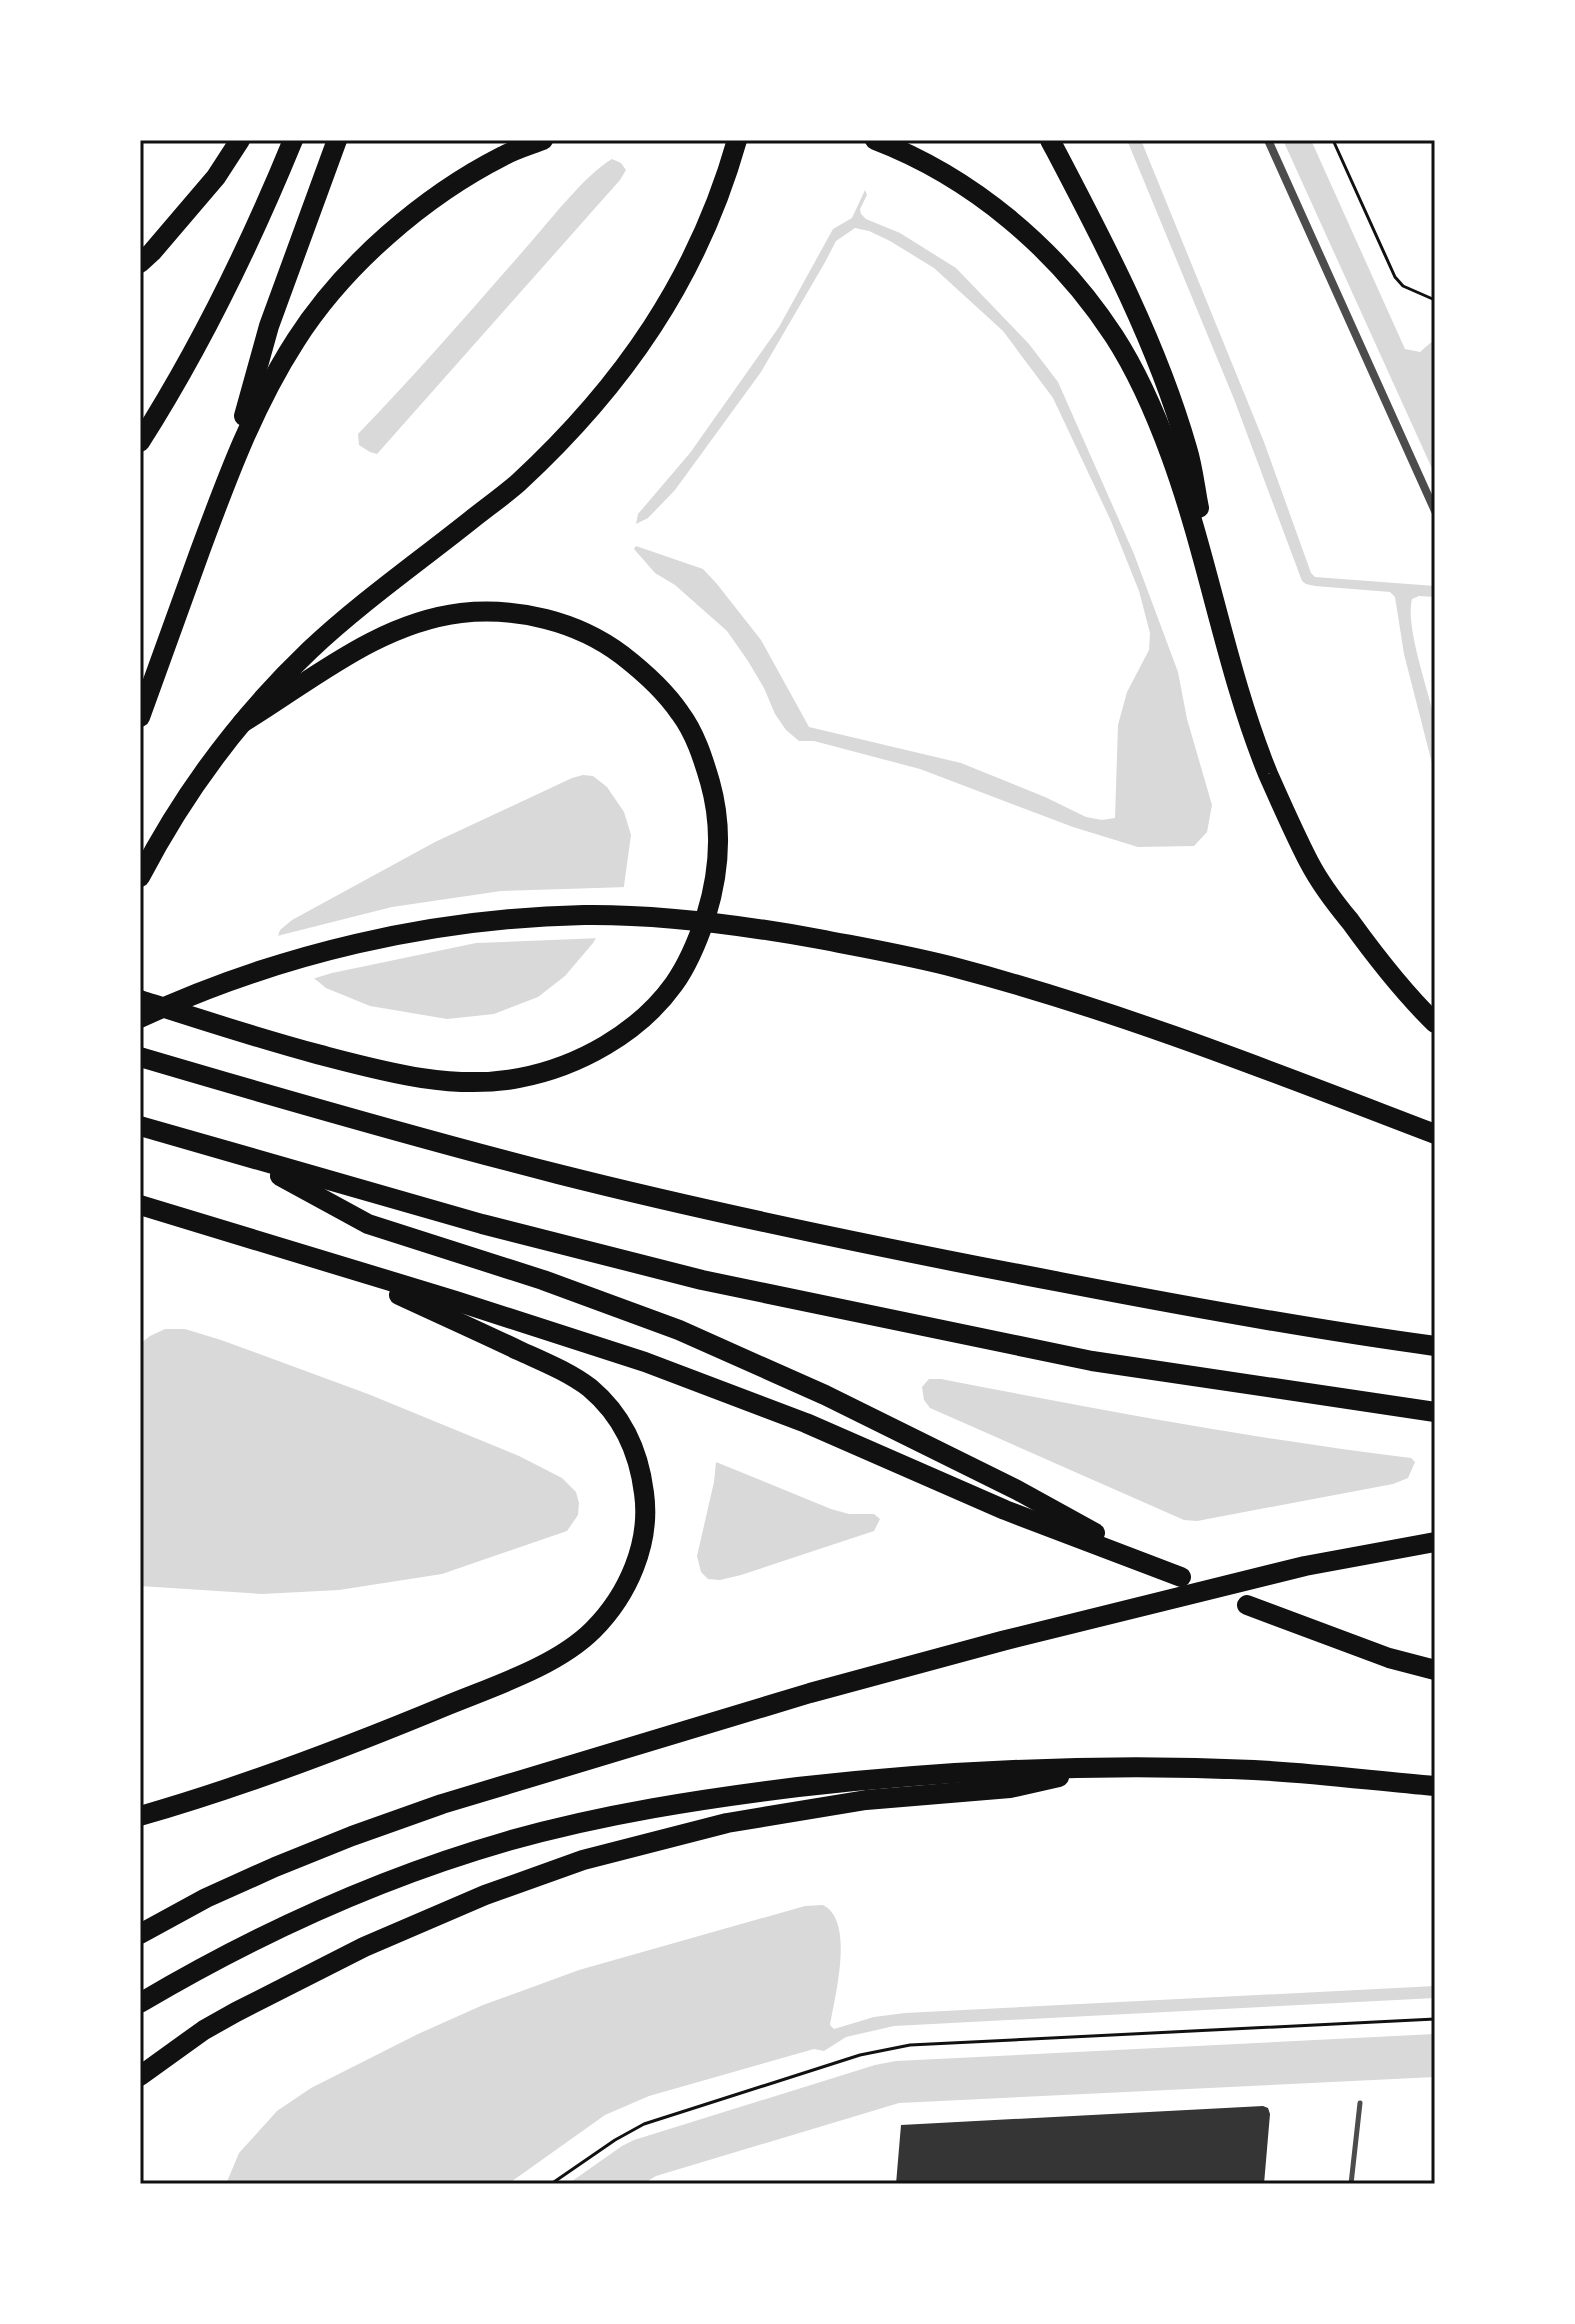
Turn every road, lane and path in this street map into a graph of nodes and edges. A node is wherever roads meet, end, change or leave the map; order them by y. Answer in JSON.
{"nodes":[{"id":1,"x":240,"y":140,"type":"edge"},
{"id":2,"x":293,"y":140,"type":"edge"},
{"id":3,"x":337,"y":140,"type":"edge"},
{"id":4,"x":543,"y":140,"type":"edge"},
{"id":5,"x":875,"y":140,"type":"edge"},
{"id":6,"x":1050,"y":140,"type":"edge"},
{"id":7,"x":1268,"y":140,"type":"edge"},
{"id":8,"x":1333,"y":140,"type":"edge"},
{"id":9,"x":737,"y":141,"type":"edge"},
{"id":10,"x":140,"y":263,"type":"edge"},
{"id":11,"x":1435,"y":300,"type":"edge"},
{"id":12,"x":140,"y":442,"type":"edge"},
{"id":13,"x":223,"y":490,"type":"junction"},
{"id":14,"x":1435,"y":511,"type":"edge"},
{"id":15,"x":1223,"y":634,"type":"junction"},
{"id":16,"x":140,"y":717,"type":"edge"},
{"id":17,"x":242,"y":723,"type":"junction"},
{"id":18,"x":140,"y":877,"type":"edge"},
{"id":19,"x":140,"y":1000,"type":"edge"},
{"id":20,"x":140,"y":1018,"type":"edge"},
{"id":21,"x":1435,"y":1023,"type":"edge"},
{"id":22,"x":140,"y":1057,"type":"edge"},
{"id":23,"x":140,"y":1126,"type":"edge"},
{"id":24,"x":1435,"y":1134,"type":"edge"},
{"id":25,"x":248,"y":1159,"type":"junction"},
{"id":26,"x":140,"y":1205,"type":"edge"},
{"id":27,"x":326,"y":1263,"type":"junction"},
{"id":28,"x":1435,"y":1346,"type":"edge"},
{"id":29,"x":1435,"y":1412,"type":"edge"},
{"id":30,"x":1435,"y":1542,"type":"edge"},
{"id":31,"x":1159,"y":1568,"type":"junction"},
{"id":32,"x":1181,"y":1577,"type":"dead end"},
{"id":33,"x":1247,"y":1605,"type":"dead end"},
{"id":34,"x":1435,"y":1670,"type":"edge"},
{"id":35,"x":1102,"y":1766,"type":"junction"},
{"id":36,"x":1435,"y":1786,"type":"edge"},
{"id":37,"x":140,"y":1816,"type":"edge"},
{"id":38,"x":140,"y":1934,"type":"edge"},
{"id":39,"x":140,"y":2003,"type":"edge"},
{"id":40,"x":1435,"y":2019,"type":"edge"},
{"id":41,"x":140,"y":2076,"type":"edge"},
{"id":42,"x":1360,"y":2103,"type":"dead end"},
{"id":43,"x":551,"y":2184,"type":"edge"},
{"id":44,"x":1351,"y":2184,"type":"edge"}],
"edges":[{"from":1,"to":10,"type":"highway"},
{"from":2,"to":12,"type":"highway"},
{"from":3,"to":13,"type":"highway"},
{"from":4,"to":13,"type":"highway"},
{"from":5,"to":15,"type":"highway"},
{"from":6,"to":15,"type":"highway"},
{"from":7,"to":14,"type":"street"},
{"from":8,"to":11,"type":"path"},
{"from":9,"to":17,"type":"highway"},
{"from":13,"to":16,"type":"highway"},
{"from":15,"to":21,"type":"highway"},
{"from":17,"to":18,"type":"highway"},
{"from":17,"to":19,"type":"highway"},
{"from":20,"to":24,"type":"highway"},
{"from":22,"to":28,"type":"highway"},
{"from":23,"to":25,"type":"highway"},
{"from":25,"to":29,"type":"highway"},
{"from":25,"to":31,"type":"highway"},
{"from":26,"to":27,"type":"highway"},
{"from":27,"to":31,"type":"highway"},
{"from":27,"to":37,"type":"highway"},
{"from":30,"to":38,"type":"highway"},
{"from":31,"to":32,"type":"highway"},
{"from":33,"to":34,"type":"highway"},
{"from":35,"to":36,"type":"highway"},
{"from":35,"to":39,"type":"highway"},
{"from":35,"to":41,"type":"highway"},
{"from":40,"to":43,"type":"path"},
{"from":42,"to":44,"type":"lane"}]}
